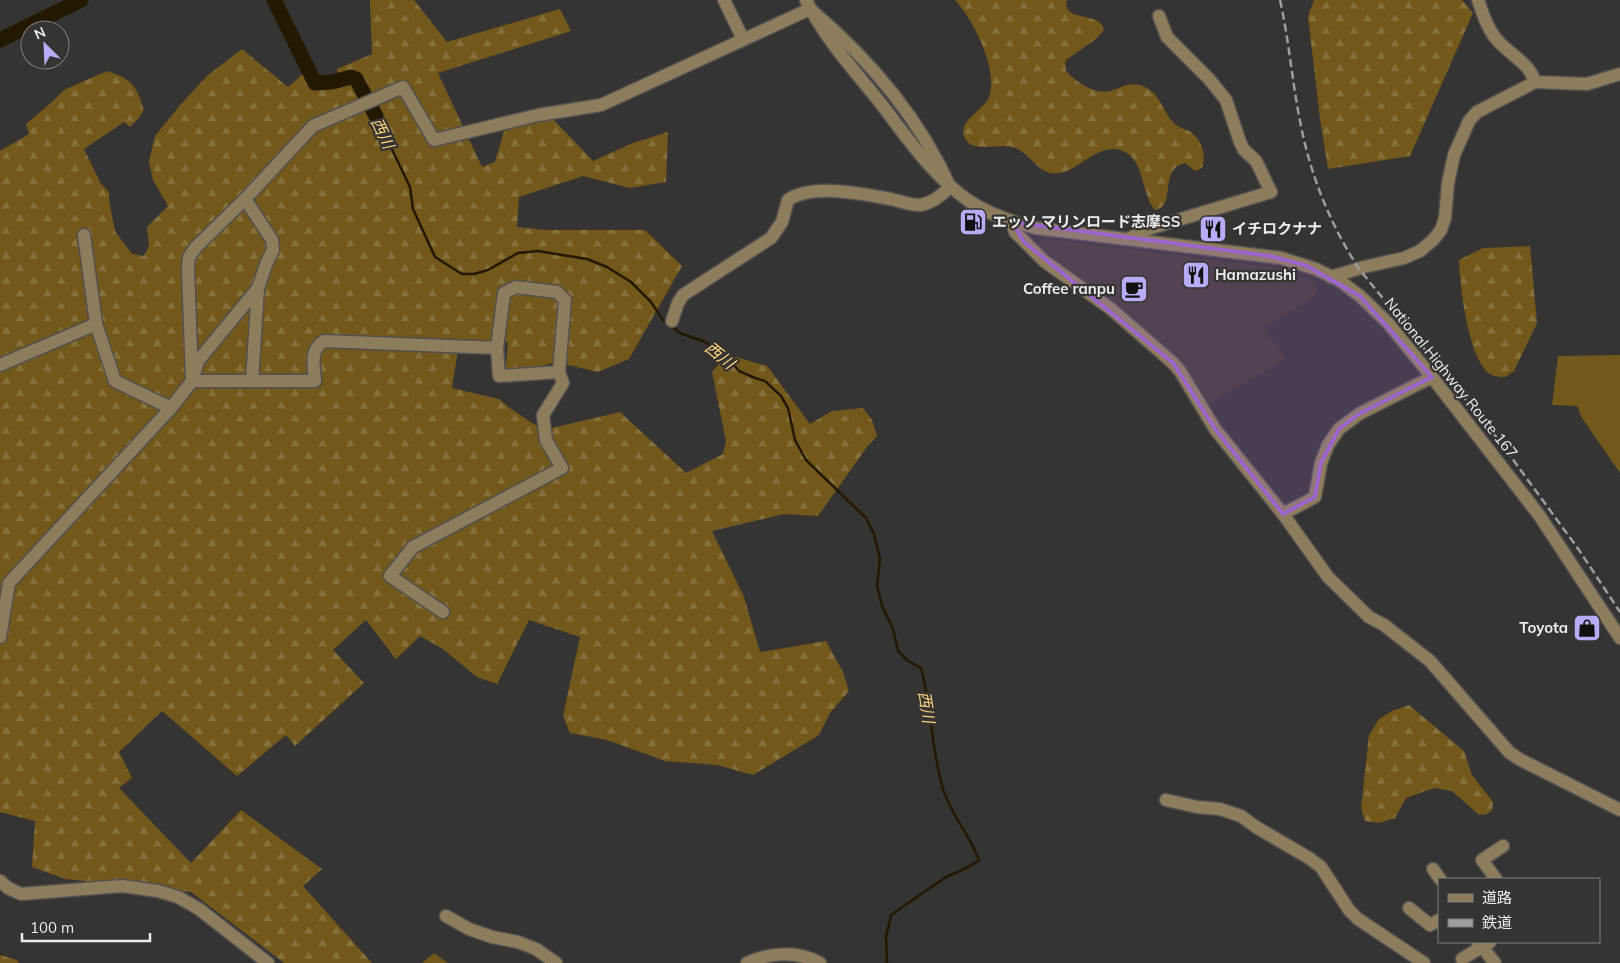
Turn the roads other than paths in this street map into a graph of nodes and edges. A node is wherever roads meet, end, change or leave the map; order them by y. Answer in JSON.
{"nodes":[{"id":1,"x":724,"y":0,"type":"edge"},
{"id":2,"x":1478,"y":0,"type":"edge"},
{"id":3,"x":808,"y":4,"type":"edge"},
{"id":4,"x":1159,"y":16,"type":"dead end"},
{"id":5,"x":743,"y":38,"type":"junction"},
{"id":6,"x":1620,"y":74,"type":"edge"},
{"id":7,"x":1535,"y":82,"type":"junction"},
{"id":8,"x":950,"y":187,"type":"junction"},
{"id":9,"x":245,"y":199,"type":"junction"},
{"id":10,"x":1012,"y":222,"type":"junction"},
{"id":11,"x":84,"y":235,"type":"dead end"},
{"id":12,"x":1128,"y":239,"type":"junction"},
{"id":13,"x":1331,"y":277,"type":"junction"},
{"id":14,"x":258,"y":288,"type":"junction"},
{"id":15,"x":672,"y":321,"type":"dead end"},
{"id":16,"x":96,"y":324,"type":"junction"},
{"id":17,"x":498,"y":348,"type":"junction"},
{"id":18,"x":0,"y":365,"type":"edge"},
{"id":19,"x":559,"y":372,"type":"junction"},
{"id":20,"x":1432,"y":377,"type":"junction"},
{"id":21,"x":192,"y":380,"type":"junction"},
{"id":22,"x":252,"y":381,"type":"junction"},
{"id":23,"x":170,"y":408,"type":"junction"},
{"id":24,"x":1283,"y":514,"type":"junction"},
{"id":25,"x":443,"y":612,"type":"dead end"},
{"id":26,"x":0,"y":637,"type":"edge"},
{"id":27,"x":1620,"y":638,"type":"edge"},
{"id":28,"x":1166,"y":800,"type":"dead end"},
{"id":29,"x":1620,"y":810,"type":"edge"},
{"id":30,"x":1503,"y":846,"type":"dead end"},
{"id":31,"x":1500,"y":878,"type":"edge"},
{"id":32,"x":0,"y":881,"type":"edge"},
{"id":33,"x":1409,"y":908,"type":"dead end"},
{"id":34,"x":446,"y":916,"type":"dead end"},
{"id":35,"x":1438,"y":921,"type":"edge"},
{"id":36,"x":1483,"y":944,"type":"edge"},
{"id":37,"x":1462,"y":960,"type":"dead end"},
{"id":38,"x":268,"y":963,"type":"edge"},
{"id":39,"x":556,"y":963,"type":"edge"},
{"id":40,"x":747,"y":963,"type":"edge"},
{"id":41,"x":820,"y":963,"type":"edge"},
{"id":42,"x":1424,"y":963,"type":"edge"},
{"id":43,"x":1494,"y":963,"type":"edge"}],
"edges":[{"from":1,"to":5,"type":"street"},
{"from":2,"to":7,"type":"street"},
{"from":3,"to":5,"type":"street"},
{"from":3,"to":8,"type":"street"},
{"from":4,"to":12,"type":"street"},
{"from":5,"to":9,"type":"street"},
{"from":6,"to":7,"type":"street"},
{"from":7,"to":13,"type":"street"},
{"from":8,"to":10,"type":"street","name":"National Highway Route 167"},
{"from":8,"to":15,"type":"street"},
{"from":9,"to":14,"type":"street"},
{"from":9,"to":21,"type":"street"},
{"from":10,"to":12,"type":"street","name":"National Highway Route 167"},
{"from":10,"to":24,"type":"street"},
{"from":11,"to":16,"type":"street"},
{"from":12,"to":13,"type":"street","name":"National Highway Route 167"},
{"from":13,"to":20,"type":"street","name":"National Highway Route 167"},
{"from":14,"to":21,"type":"street"},
{"from":14,"to":22,"type":"street"},
{"from":16,"to":18,"type":"street"},
{"from":16,"to":23,"type":"street"},
{"from":17,"to":19,"type":"street"},
{"from":17,"to":19,"type":"street"},
{"from":17,"to":22,"type":"street"},
{"from":19,"to":25,"type":"street"},
{"from":20,"to":24,"type":"street"},
{"from":20,"to":27,"type":"street","name":"National Highway Route 167"},
{"from":21,"to":22,"type":"street"},
{"from":21,"to":23,"type":"street"},
{"from":23,"to":26,"type":"street"},
{"from":24,"to":29,"type":"street"},
{"from":28,"to":42,"type":"street"},
{"from":30,"to":31,"type":"street"},
{"from":32,"to":38,"type":"street"},
{"from":33,"to":35,"type":"street"},
{"from":34,"to":39,"type":"street"},
{"from":36,"to":37,"type":"street"},
{"from":36,"to":43,"type":"street"},
{"from":40,"to":41,"type":"street"}]}
